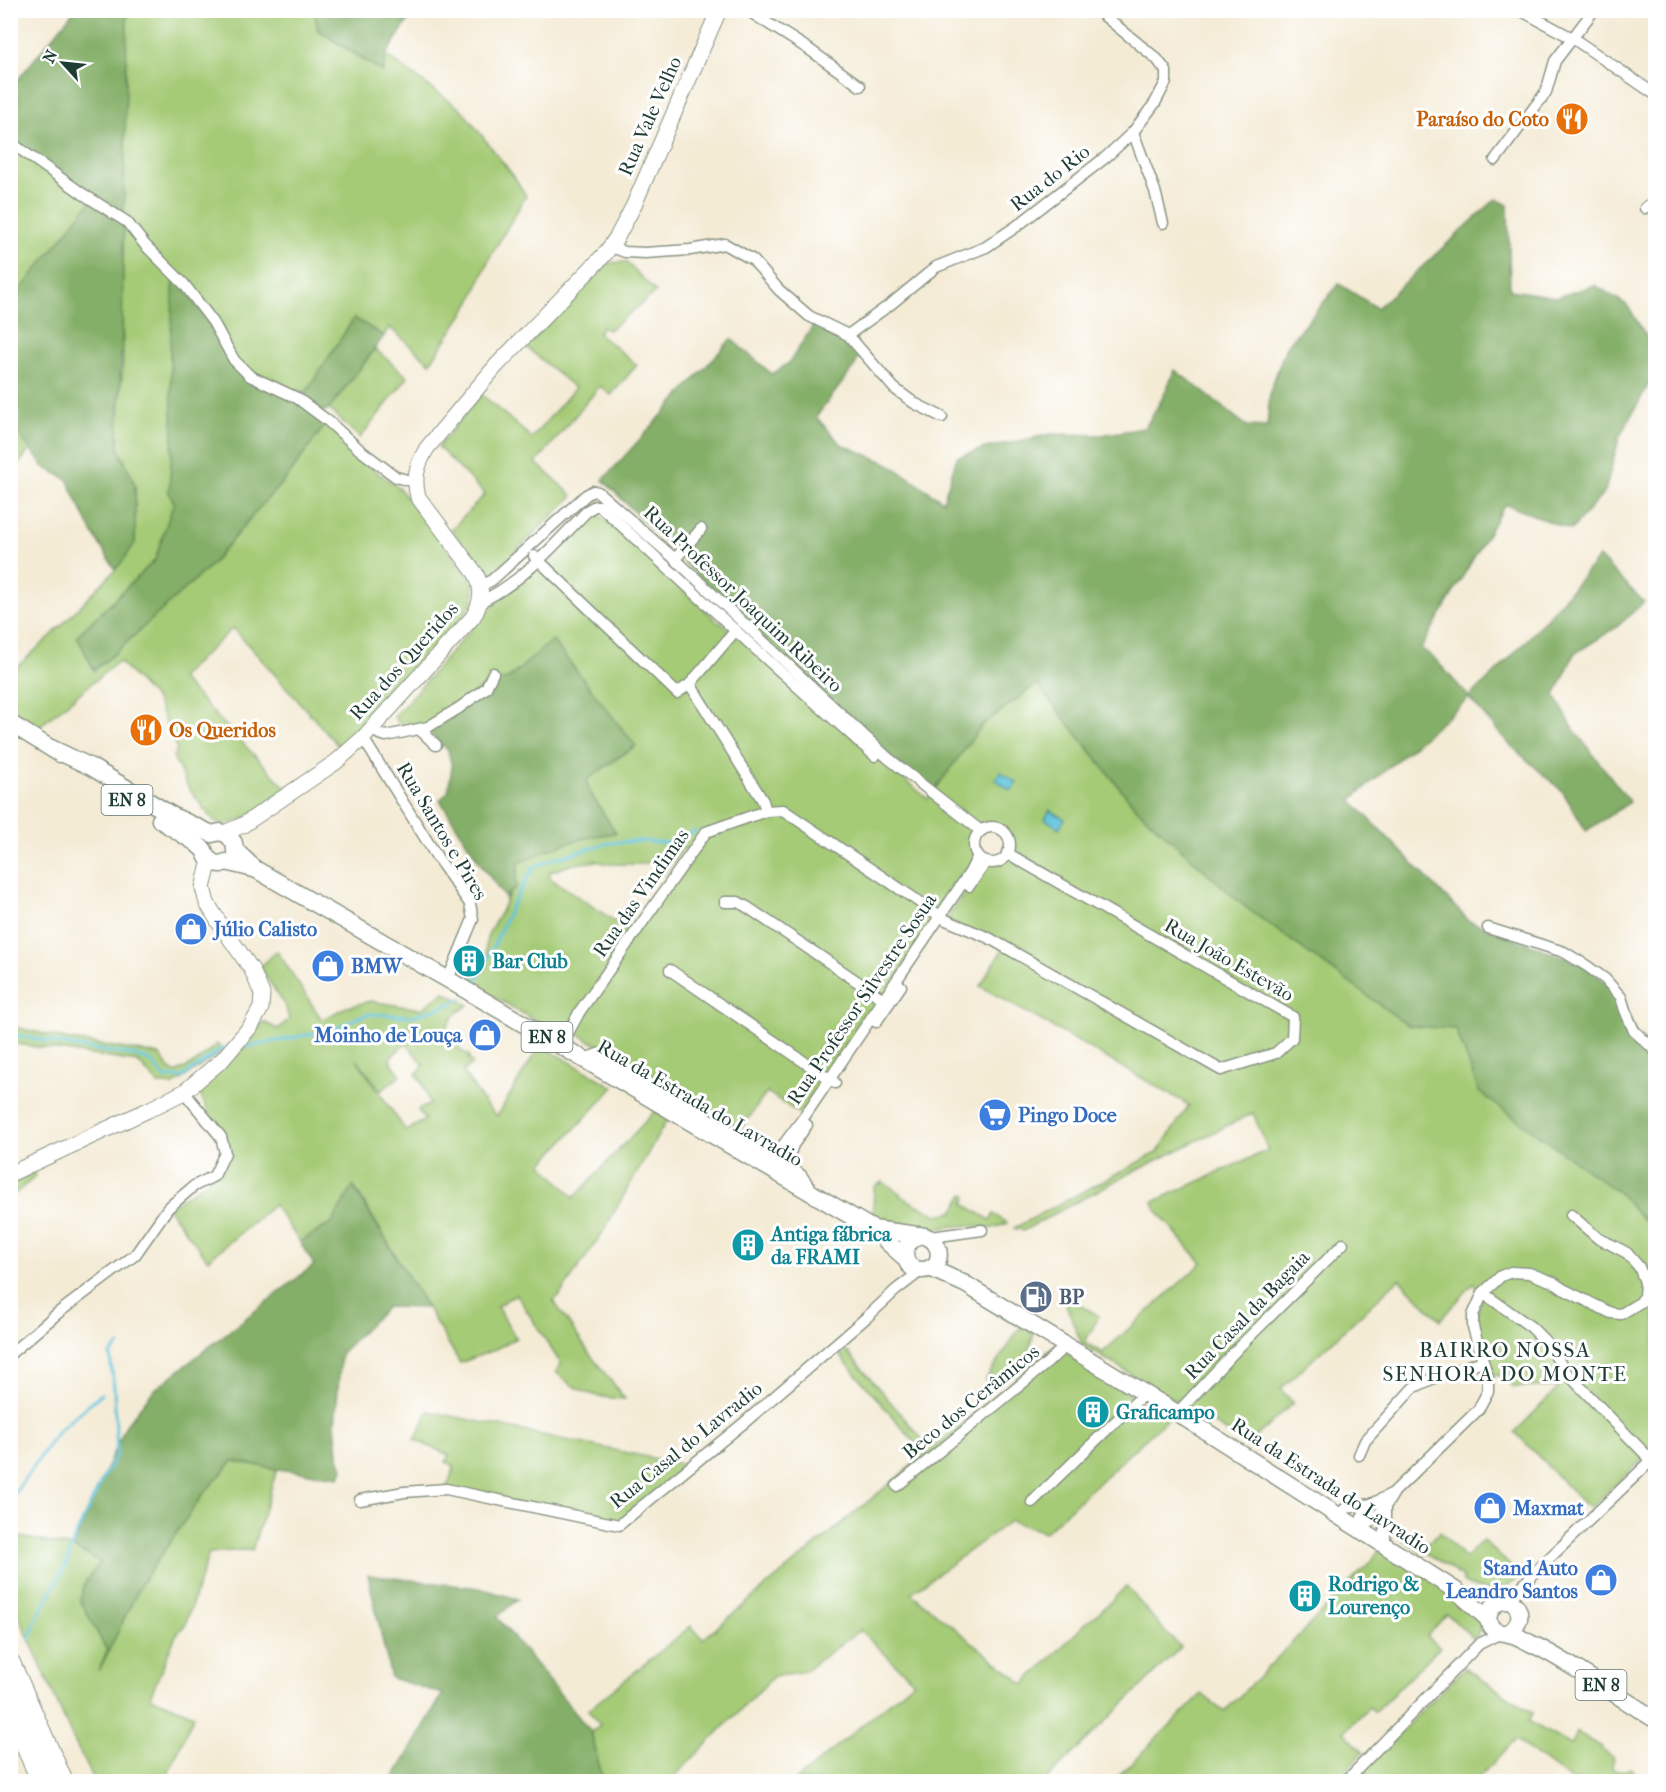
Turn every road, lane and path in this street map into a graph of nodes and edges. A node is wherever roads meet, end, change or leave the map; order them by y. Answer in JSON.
{"nodes":[{"id":1,"x":719,"y":10,"type":"edge"},
{"id":2,"x":747,"y":10,"type":"edge"},
{"id":3,"x":1097,"y":10,"type":"edge"},
{"id":4,"x":1520,"y":10,"type":"edge"},
{"id":5,"x":1594,"y":10,"type":"edge"},
{"id":6,"x":1574,"y":39,"type":"junction"},
{"id":7,"x":860,"y":86,"type":"dead end"},
{"id":8,"x":1656,"y":95,"type":"edge"},
{"id":9,"x":1133,"y":132,"type":"junction"},
{"id":10,"x":10,"y":142,"type":"edge"},
{"id":11,"x":1495,"y":160,"type":"dead end"},
{"id":12,"x":1656,"y":200,"type":"edge"},
{"id":13,"x":1645,"y":208,"type":"dead end"},
{"id":14,"x":1163,"y":223,"type":"dead end"},
{"id":15,"x":614,"y":242,"type":"junction"},
{"id":16,"x":848,"y":335,"type":"junction"},
{"id":17,"x":942,"y":417,"type":"dead end"},
{"id":18,"x":415,"y":482,"type":"junction"},
{"id":19,"x":701,"y":529,"type":"dead end"},
{"id":20,"x":546,"y":531,"type":"junction"},
{"id":21,"x":556,"y":543,"type":"junction"},
{"id":22,"x":527,"y":549,"type":"junction"},
{"id":23,"x":675,"y":559,"type":"junction"},
{"id":24,"x":537,"y":560,"type":"junction"},
{"id":25,"x":481,"y":586,"type":"junction"},
{"id":26,"x":480,"y":602,"type":"junction"},
{"id":27,"x":736,"y":630,"type":"junction"},
{"id":28,"x":493,"y":672,"type":"dead end"},
{"id":29,"x":690,"y":684,"type":"junction"},
{"id":30,"x":10,"y":723,"type":"edge"},
{"id":31,"x":419,"y":729,"type":"junction"},
{"id":32,"x":368,"y":733,"type":"junction"},
{"id":33,"x":436,"y":745,"type":"dead end"},
{"id":34,"x":766,"y":811,"type":"junction"},
{"id":35,"x":978,"y":834,"type":"junction"},
{"id":36,"x":221,"y":849,"type":"junction"},
{"id":37,"x":1007,"y":853,"type":"junction"},
{"id":38,"x":982,"y":859,"type":"junction"},
{"id":39,"x":725,"y":902,"type":"dead end"},
{"id":40,"x":943,"y":918,"type":"junction"},
{"id":41,"x":1488,"y":928,"type":"dead end"},
{"id":42,"x":670,"y":970,"type":"dead end"},
{"id":43,"x":447,"y":979,"type":"junction"},
{"id":44,"x":886,"y":1002,"type":"junction"},
{"id":45,"x":561,"y":1046,"type":"junction"},
{"id":46,"x":1656,"y":1051,"type":"edge"},
{"id":47,"x":584,"y":1059,"type":"junction"},
{"id":48,"x":832,"y":1081,"type":"junction"},
{"id":49,"x":184,"y":1092,"type":"junction"},
{"id":50,"x":769,"y":1154,"type":"junction"},
{"id":51,"x":786,"y":1164,"type":"junction"},
{"id":52,"x":10,"y":1174,"type":"edge"},
{"id":53,"x":816,"y":1196,"type":"junction"},
{"id":54,"x":1570,"y":1215,"type":"dead end"},
{"id":55,"x":873,"y":1229,"type":"junction"},
{"id":56,"x":982,"y":1230,"type":"dead end"},
{"id":57,"x":1343,"y":1244,"type":"dead end"},
{"id":58,"x":924,"y":1255,"type":"junction"},
{"id":59,"x":1483,"y":1293,"type":"junction"},
{"id":60,"x":1066,"y":1345,"type":"junction"},
{"id":61,"x":10,"y":1354,"type":"edge"},
{"id":62,"x":1483,"y":1362,"type":"junction"},
{"id":63,"x":1145,"y":1393,"type":"junction"},
{"id":64,"x":1178,"y":1413,"type":"junction"},
{"id":65,"x":1359,"y":1455,"type":"dead end"},
{"id":66,"x":1654,"y":1459,"type":"edge"},
{"id":67,"x":897,"y":1486,"type":"dead end"},
{"id":68,"x":1393,"y":1493,"type":"junction"},
{"id":69,"x":360,"y":1500,"type":"dead end"},
{"id":70,"x":1032,"y":1502,"type":"dead end"},
{"id":71,"x":1372,"y":1504,"type":"junction"},
{"id":72,"x":1385,"y":1508,"type":"junction"},
{"id":73,"x":1338,"y":1515,"type":"junction"},
{"id":74,"x":1358,"y":1528,"type":"junction"},
{"id":75,"x":1385,"y":1546,"type":"junction"},
{"id":76,"x":1529,"y":1579,"type":"junction"},
{"id":77,"x":1458,"y":1592,"type":"junction"},
{"id":78,"x":1501,"y":1602,"type":"junction"},
{"id":79,"x":1504,"y":1623,"type":"junction"},
{"id":80,"x":1479,"y":1644,"type":"junction"},
{"id":81,"x":10,"y":1663,"type":"edge"},
{"id":82,"x":10,"y":1710,"type":"edge"},
{"id":83,"x":1656,"y":1720,"type":"edge"},
{"id":84,"x":42,"y":1782,"type":"edge"},
{"id":85,"x":63,"y":1782,"type":"edge"},
{"id":86,"x":1345,"y":1782,"type":"edge"}],
"edges":[{"from":1,"to":15,"type":"street","name":"Rua Vale Velho"},
{"from":2,"to":7,"type":"street"},
{"from":3,"to":9,"type":"street","name":"Rua do Rio"},
{"from":4,"to":6,"type":"street"},
{"from":5,"to":6,"type":"street"},
{"from":6,"to":8,"type":"street"},
{"from":6,"to":11,"type":"street"},
{"from":9,"to":14,"type":"street"},
{"from":9,"to":16,"type":"street","name":"Rua do Rio"},
{"from":10,"to":18,"type":"street"},
{"from":12,"to":13,"type":"street"},
{"from":15,"to":16,"type":"street"},
{"from":15,"to":18,"type":"street"},
{"from":16,"to":17,"type":"street"},
{"from":18,"to":25,"type":"street"},
{"from":19,"to":23,"type":"street"},
{"from":20,"to":21,"type":"street"},
{"from":20,"to":22,"type":"street","name":"Rua Professor Joaquim Ribeiro"},
{"from":20,"to":23,"type":"street","name":"Rua Professor Joaquim Ribeiro"},
{"from":21,"to":24,"type":"street","name":"Rua Professor Joaquim Ribeiro"},
{"from":21,"to":27,"type":"street","name":"Rua Professor Joaquim Ribeiro"},
{"from":22,"to":24,"type":"street"},
{"from":22,"to":25,"type":"street","name":"Rua Professor Joaquim Ribeiro"},
{"from":23,"to":35,"type":"street","name":"Rua Professor Joaquim Ribeiro"},
{"from":24,"to":26,"type":"street","name":"Rua Professor Joaquim Ribeiro"},
{"from":24,"to":29,"type":"street"},
{"from":25,"to":26,"type":"street","name":"Rua dos Queridos"},
{"from":26,"to":32,"type":"street","name":"Rua dos Queridos"},
{"from":27,"to":29,"type":"street"},
{"from":27,"to":35,"type":"street","name":"Rua Professor Joaquim Ribeiro"},
{"from":28,"to":31,"type":"street"},
{"from":29,"to":34,"type":"street"},
{"from":30,"to":36,"type":"main road","name":"Rua da Estrada do Lavradio","number":"EN 8"},
{"from":31,"to":32,"type":"street"},
{"from":31,"to":33,"type":"street"},
{"from":32,"to":36,"type":"street","name":"Rua dos Queridos"},
{"from":32,"to":43,"type":"street","name":"Rua Santos e Pires"},
{"from":34,"to":40,"type":"street"},
{"from":34,"to":45,"type":"street","name":"Rua das Vindimas"},
{"from":35,"to":37,"type":"street"},
{"from":35,"to":38,"type":"street"},
{"from":36,"to":43,"type":"main road","name":"Rua da Estrada do Lavradio","number":"EN 8"},
{"from":36,"to":49,"type":"street","name":"Rua dos Queridos"},
{"from":37,"to":38,"type":"street"},
{"from":37,"to":40,"type":"street","name":"Rua João Estevão"},
{"from":38,"to":40,"type":"street","name":"Rua Professor Silvestre Sosua"},
{"from":39,"to":44,"type":"street"},
{"from":40,"to":44,"type":"street","name":"Rua Professor Silvestre Sosua"},
{"from":41,"to":46,"type":"street"},
{"from":42,"to":48,"type":"street"},
{"from":43,"to":45,"type":"main road","name":"Rua da Estrada do Lavradio","number":"EN 8"},
{"from":44,"to":48,"type":"street","name":"Rua Professor Silvestre Sosua"},
{"from":45,"to":47,"type":"main road","name":"Rua da Estrada do Lavradio","number":"EN 8"},
{"from":47,"to":50,"type":"street"},
{"from":47,"to":53,"type":"main road","name":"Rua da Estrada do Lavradio","number":"EN 8"},
{"from":48,"to":50,"type":"street","name":"Rua Professor Silvestre Sosua"},
{"from":48,"to":51,"type":"street","name":"Rua Professor Silvestre Sosua"},
{"from":49,"to":52,"type":"street"},
{"from":49,"to":61,"type":"street"},
{"from":50,"to":51,"type":"street"},
{"from":51,"to":53,"type":"street"},
{"from":53,"to":55,"type":"main road","name":"Rua da Estrada do Lavradio","number":"EN 8"},
{"from":54,"to":59,"type":"street"},
{"from":55,"to":58,"type":"main road","name":"Rua da Estrada do Lavradio","number":"EN 8"},
{"from":55,"to":58,"type":"main road","name":"Rua da Estrada do Lavradio","number":"EN 8"},
{"from":56,"to":58,"type":"street"},
{"from":57,"to":64,"type":"street","name":"Rua Casal da Bagaia"},
{"from":58,"to":60,"type":"main road","name":"Rua da Estrada do Lavradio","number":"EN 8"},
{"from":58,"to":69,"type":"street","name":"Rua Casal do Lavradio"},
{"from":59,"to":62,"type":"street"},
{"from":59,"to":66,"type":"street"},
{"from":60,"to":63,"type":"main road","name":"Rua da Estrada do Lavradio","number":"EN 8"},
{"from":60,"to":67,"type":"street","name":"Beco dos Cerâmicos"},
{"from":62,"to":65,"type":"street"},
{"from":62,"to":68,"type":"street"},
{"from":63,"to":64,"type":"main road","name":"Rua da Estrada do Lavradio","number":"EN 8"},
{"from":63,"to":70,"type":"street"},
{"from":64,"to":73,"type":"main road","name":"Rua da Estrada do Lavradio","number":"EN 8"},
{"from":66,"to":76,"type":"street"},
{"from":68,"to":71,"type":"street"},
{"from":68,"to":72,"type":"street"},
{"from":71,"to":73,"type":"street"},
{"from":71,"to":74,"type":"street"},
{"from":72,"to":74,"type":"street"},
{"from":72,"to":75,"type":"street"},
{"from":73,"to":74,"type":"main road","name":"Rua da Estrada do Lavradio","number":"EN 8"},
{"from":74,"to":75,"type":"main road","name":"Rua da Estrada do Lavradio","number":"EN 8"},
{"from":75,"to":77,"type":"main road","name":"Rua da Estrada do Lavradio","number":"EN 8"},
{"from":76,"to":78,"type":"street"},
{"from":76,"to":79,"type":"street"},
{"from":77,"to":78,"type":"main road","name":"Rua da Estrada do Lavradio","number":"EN 8"},
{"from":77,"to":79,"type":"main road","name":"Rua da Estrada do Lavradio","number":"EN 8"},
{"from":78,"to":79,"type":"main road"},
{"from":78,"to":79,"type":"main road","number":"EN 8"},
{"from":79,"to":80,"type":"street"},
{"from":79,"to":80,"type":"street"},
{"from":79,"to":83,"type":"main road","number":"EN 8"},
{"from":80,"to":86,"type":"street"},
{"from":81,"to":85,"type":"highway"},
{"from":82,"to":84,"type":"highway"}]}
